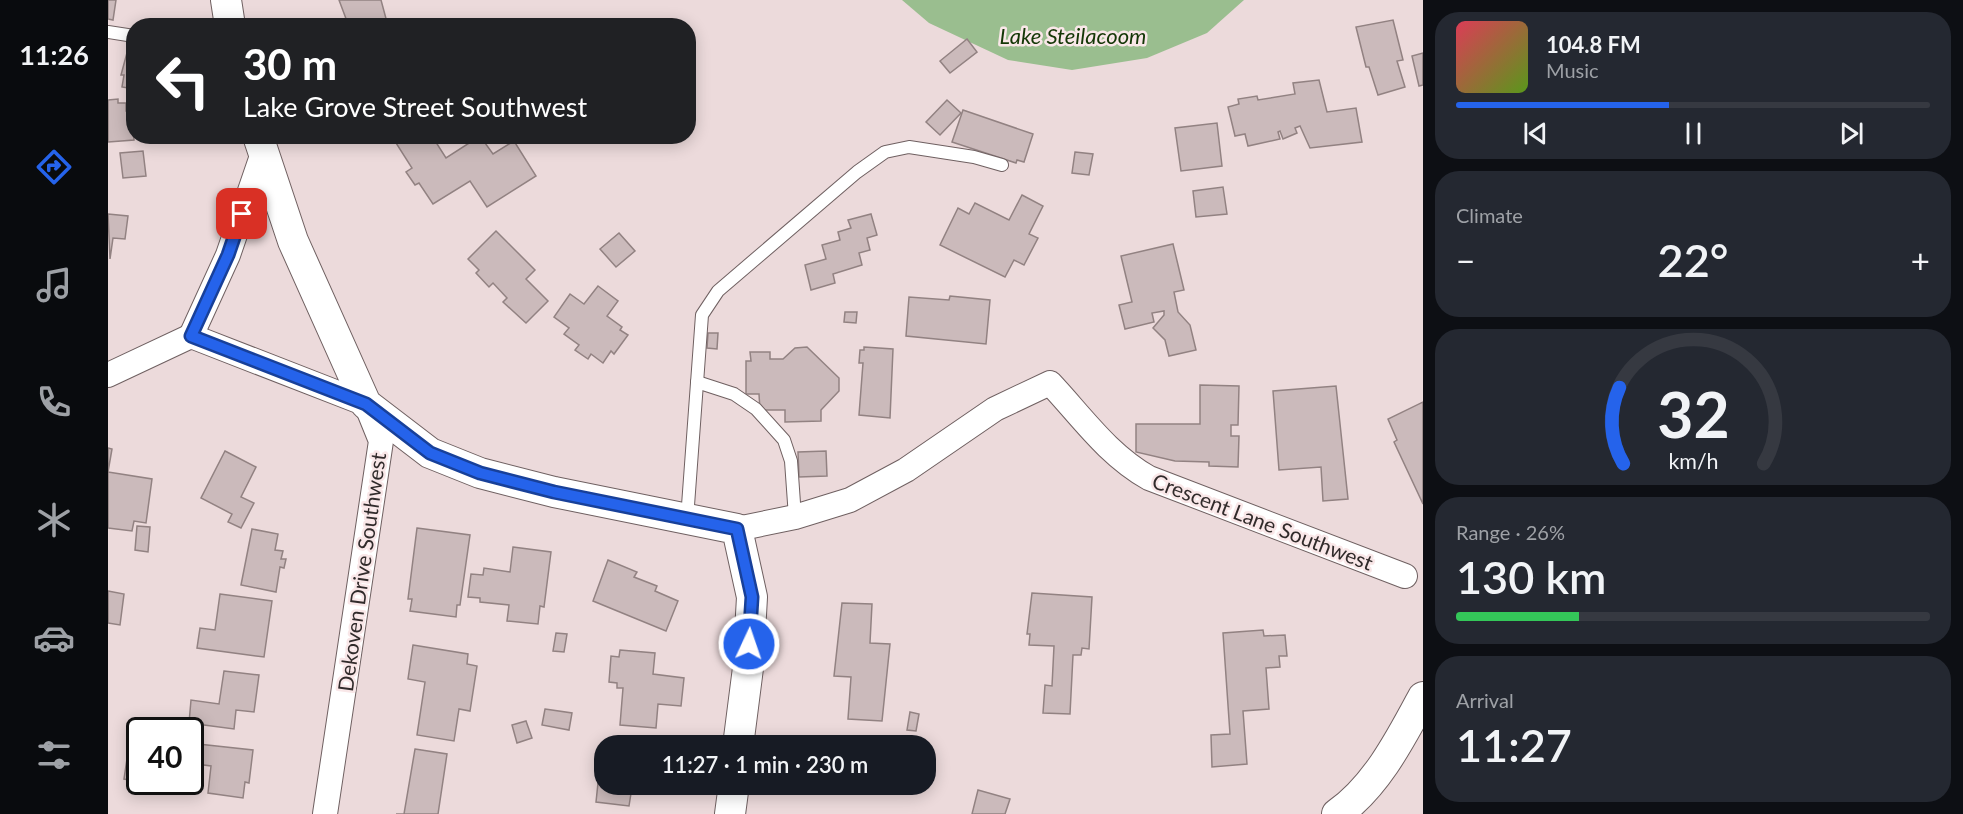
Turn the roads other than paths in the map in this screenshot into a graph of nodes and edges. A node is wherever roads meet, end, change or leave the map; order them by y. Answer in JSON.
{"nodes":[{"id":1,"x":226,"y":0,"type":"edge"},
{"id":2,"x":229,"y":18,"type":"edge"},
{"id":3,"x":108,"y":32,"type":"edge"},
{"id":4,"x":126,"y":35,"type":"edge"},
{"id":5,"x":261,"y":145,"type":"edge"},
{"id":6,"x":1002,"y":165,"type":"dead end"},
{"id":7,"x":191,"y":336,"type":"junction"},
{"id":8,"x":108,"y":375,"type":"edge"},
{"id":9,"x":697,"y":382,"type":"junction"},
{"id":10,"x":366,"y":404,"type":"junction"},
{"id":11,"x":795,"y":517,"type":"junction"},
{"id":12,"x":687,"y":519,"type":"junction"},
{"id":13,"x":737,"y":529,"type":"junction"},
{"id":14,"x":1405,"y":576,"type":"dead end"},
{"id":15,"x":1423,"y":697,"type":"edge"},
{"id":16,"x":739,"y":735,"type":"edge"},
{"id":17,"x":733,"y":795,"type":"edge"},
{"id":18,"x":325,"y":814,"type":"edge"},
{"id":19,"x":730,"y":814,"type":"edge"},
{"id":20,"x":1337,"y":814,"type":"edge"}],
"edges":[{"from":1,"to":2,"type":"street"},
{"from":3,"to":4,"type":"lane"},
{"from":5,"to":7,"type":"street"},
{"from":5,"to":10,"type":"street","name":"Dekoven Drive Southwest"},
{"from":6,"to":9,"type":"lane"},
{"from":7,"to":8,"type":"street"},
{"from":7,"to":10,"type":"street"},
{"from":9,"to":11,"type":"lane"},
{"from":9,"to":12,"type":"lane"},
{"from":10,"to":12,"type":"street"},
{"from":10,"to":18,"type":"street","name":"Dekoven Drive Southwest"},
{"from":11,"to":13,"type":"street"},
{"from":11,"to":14,"type":"street","name":"Crescent Lane Southwest"},
{"from":12,"to":13,"type":"street"},
{"from":13,"to":16,"type":"street"},
{"from":15,"to":20,"type":"street"},
{"from":17,"to":19,"type":"street"}]}
